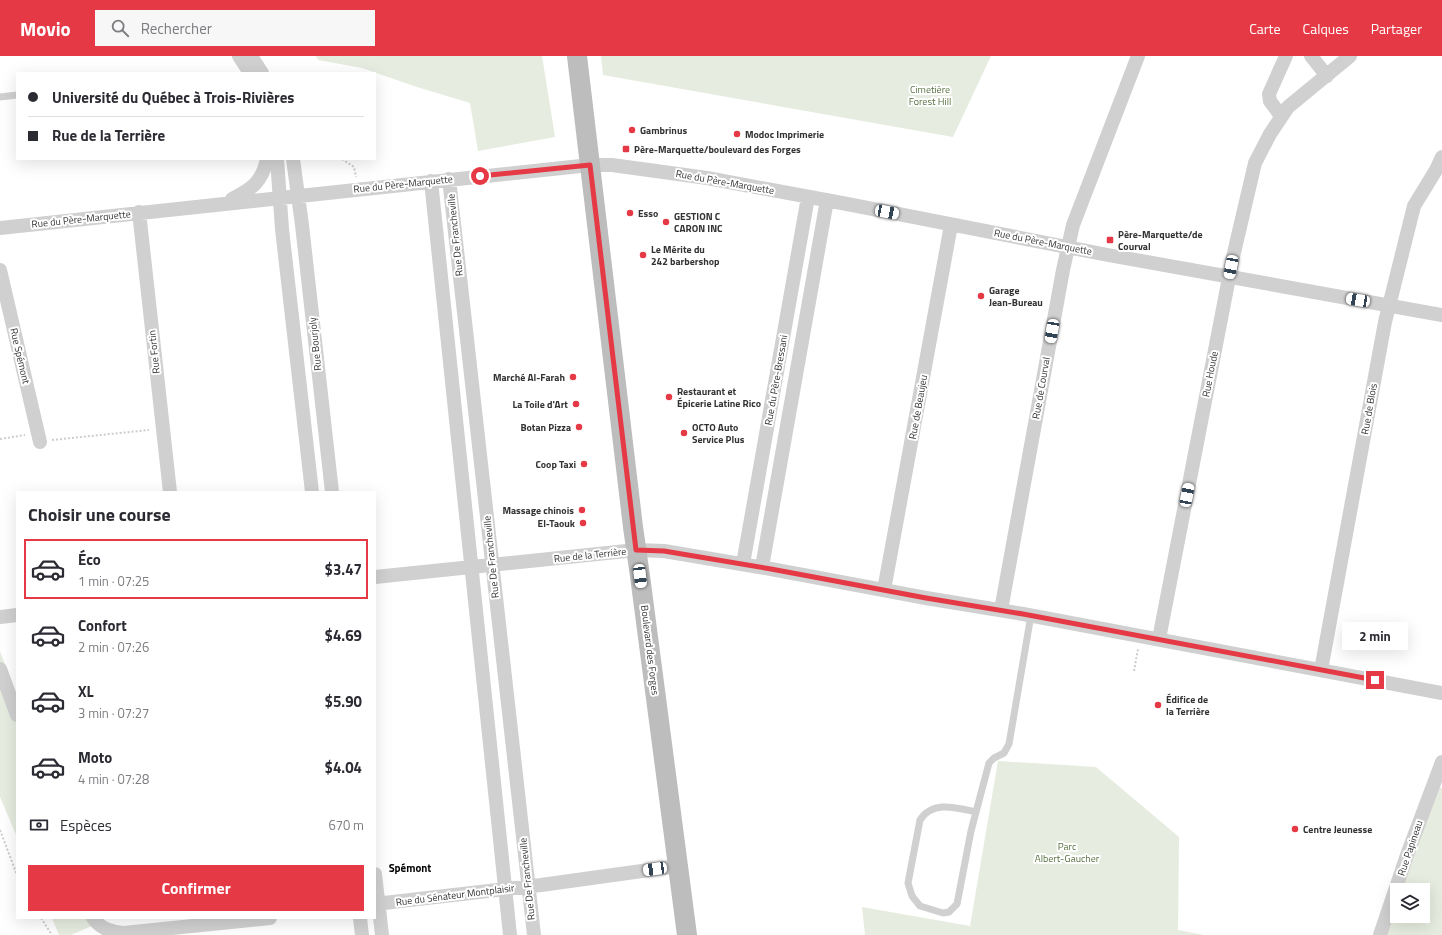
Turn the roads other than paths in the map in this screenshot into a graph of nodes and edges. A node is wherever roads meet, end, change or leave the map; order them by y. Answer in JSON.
{"nodes":[{"id":1,"x":239,"y":56,"type":"edge"},
{"id":2,"x":251,"y":56,"type":"edge"},
{"id":3,"x":577,"y":56,"type":"edge"},
{"id":4,"x":1138,"y":56,"type":"edge"},
{"id":5,"x":1286,"y":56,"type":"edge"},
{"id":6,"x":1311,"y":56,"type":"edge"},
{"id":7,"x":1350,"y":56,"type":"edge"},
{"id":8,"x":249,"y":72,"type":"edge"},
{"id":9,"x":261,"y":72,"type":"edge"},
{"id":10,"x":1327,"y":76,"type":"junction"},
{"id":11,"x":16,"y":95,"type":"edge"},
{"id":12,"x":0,"y":97,"type":"edge"},
{"id":13,"x":1281,"y":116,"type":"junction"},
{"id":14,"x":1442,"y":157,"type":"edge"},
{"id":15,"x":267,"y":160,"type":"edge"},
{"id":16,"x":277,"y":160,"type":"edge"},
{"id":17,"x":293,"y":160,"type":"edge"},
{"id":18,"x":590,"y":165,"type":"junction"},
{"id":19,"x":449,"y":179,"type":"junction"},
{"id":20,"x":431,"y":181,"type":"junction"},
{"id":21,"x":298,"y":195,"type":"junction"},
{"id":22,"x":280,"y":197,"type":"junction"},
{"id":23,"x":808,"y":197,"type":"junction"},
{"id":24,"x":827,"y":200,"type":"junction"},
{"id":25,"x":222,"y":203,"type":"junction"},
{"id":26,"x":139,"y":212,"type":"junction"},
{"id":27,"x":951,"y":225,"type":"junction"},
{"id":28,"x":0,"y":228,"type":"edge"},
{"id":29,"x":1068,"y":247,"type":"junction"},
{"id":30,"x":0,"y":270,"type":"edge"},
{"id":31,"x":1229,"y":277,"type":"junction"},
{"id":32,"x":1389,"y":306,"type":"junction"},
{"id":33,"x":1442,"y":315,"type":"edge"},
{"id":34,"x":40,"y":442,"type":"dead end"},
{"id":35,"x":170,"y":491,"type":"edge"},
{"id":36,"x":312,"y":491,"type":"edge"},
{"id":37,"x":332,"y":491,"type":"edge"},
{"id":38,"x":636,"y":550,"type":"junction"},
{"id":39,"x":743,"y":564,"type":"junction"},
{"id":40,"x":492,"y":565,"type":"junction"},
{"id":41,"x":471,"y":567,"type":"junction"},
{"id":42,"x":762,"y":567,"type":"junction"},
{"id":43,"x":376,"y":577,"type":"edge"},
{"id":44,"x":884,"y":590,"type":"junction"},
{"id":45,"x":1001,"y":610,"type":"junction"},
{"id":46,"x":16,"y":615,"type":"edge"},
{"id":47,"x":1031,"y":615,"type":"junction"},
{"id":48,"x":0,"y":617,"type":"edge"},
{"id":49,"x":1159,"y":639,"type":"junction"},
{"id":50,"x":0,"y":669,"type":"edge"},
{"id":51,"x":1321,"y":670,"type":"junction"},
{"id":52,"x":1442,"y":693,"type":"edge"},
{"id":53,"x":16,"y":712,"type":"edge"},
{"id":54,"x":1442,"y":762,"type":"edge"},
{"id":55,"x":1437,"y":787,"type":"edge"},
{"id":56,"x":976,"y":812,"type":"junction"},
{"id":57,"x":678,"y":866,"type":"junction"},
{"id":58,"x":528,"y":886,"type":"junction"},
{"id":59,"x":376,"y":889,"type":"edge"},
{"id":60,"x":506,"y":889,"type":"junction"},
{"id":61,"x":377,"y":904,"type":"edge"},
{"id":62,"x":94,"y":919,"type":"edge"},
{"id":63,"x":264,"y":919,"type":"edge"},
{"id":64,"x":360,"y":919,"type":"edge"},
{"id":65,"x":218,"y":926,"type":"edge"},
{"id":66,"x":362,"y":935,"type":"edge"},
{"id":67,"x":382,"y":935,"type":"edge"},
{"id":68,"x":510,"y":935,"type":"edge"},
{"id":69,"x":534,"y":935,"type":"edge"},
{"id":70,"x":687,"y":935,"type":"edge"},
{"id":71,"x":1380,"y":935,"type":"edge"}],
"edges":[{"from":1,"to":8,"type":"street"},
{"from":2,"to":9,"type":"street"},
{"from":3,"to":18,"type":"main road","name":"Boulevard des Forges"},
{"from":4,"to":29,"type":"street","name":"Rue de Courval"},
{"from":5,"to":13,"type":"street"},
{"from":6,"to":10,"type":"street"},
{"from":7,"to":10,"type":"street","name":"Rue Houde"},
{"from":10,"to":13,"type":"street","name":"Rue Houde"},
{"from":11,"to":12,"type":"lane"},
{"from":13,"to":31,"type":"street","name":"Rue Houde"},
{"from":14,"to":32,"type":"street","name":"Rue de Blois"},
{"from":15,"to":25,"type":"street"},
{"from":16,"to":22,"type":"street","name":"Rue Bourjoly"},
{"from":17,"to":21,"type":"street","name":"Rue Bourjoly"},
{"from":18,"to":19,"type":"street","name":"Rue du Père-Marquette"},
{"from":18,"to":23,"type":"street","name":"Rue du Père-Marquette"},
{"from":18,"to":38,"type":"main road","name":"Boulevard des Forges"},
{"from":19,"to":20,"type":"street","name":"Rue du Père-Marquette"},
{"from":19,"to":40,"type":"street","name":"Rue De Francheville"},
{"from":20,"to":21,"type":"street","name":"Rue du Père-Marquette"},
{"from":20,"to":41,"type":"street","name":"Rue De Francheville"},
{"from":21,"to":22,"type":"street","name":"Rue du Père-Marquette"},
{"from":21,"to":37,"type":"street","name":"Rue Bourjoly"},
{"from":22,"to":25,"type":"street","name":"Rue du Père-Marquette"},
{"from":22,"to":36,"type":"street","name":"Rue Bourjoly"},
{"from":23,"to":24,"type":"street","name":"Rue du Père-Marquette"},
{"from":23,"to":39,"type":"street","name":"Rue du Père-Bressani"},
{"from":24,"to":27,"type":"street","name":"Rue du Père-Marquette"},
{"from":24,"to":42,"type":"street","name":"Rue du Père-Bressani"},
{"from":25,"to":26,"type":"street","name":"Rue du Père-Marquette"},
{"from":26,"to":28,"type":"street","name":"Rue du Père-Marquette"},
{"from":26,"to":35,"type":"street","name":"Rue Fortin"},
{"from":27,"to":29,"type":"street","name":"Rue du Père-Marquette"},
{"from":27,"to":44,"type":"street","name":"Rue de Beaujeu"},
{"from":29,"to":31,"type":"street","name":"Rue du Père-Marquette"},
{"from":29,"to":45,"type":"street","name":"Rue de Courval"},
{"from":30,"to":34,"type":"street","name":"Rue Spémont"},
{"from":31,"to":32,"type":"street","name":"Rue du Père-Marquette"},
{"from":31,"to":49,"type":"street","name":"Rue Houde"},
{"from":32,"to":33,"type":"street","name":"Rue du Père-Marquette"},
{"from":32,"to":51,"type":"street","name":"Rue de Blois"},
{"from":38,"to":39,"type":"street","name":"Rue de la Terrière"},
{"from":38,"to":40,"type":"street","name":"Rue de la Terrière"},
{"from":38,"to":57,"type":"main road","name":"Boulevard des Forges"},
{"from":39,"to":42,"type":"street","name":"Rue de la Terrière"},
{"from":40,"to":41,"type":"street","name":"Rue de la Terrière"},
{"from":40,"to":58,"type":"street","name":"Rue De Francheville"},
{"from":41,"to":43,"type":"street","name":"Rue de la Terrière"},
{"from":41,"to":60,"type":"street","name":"Rue De Francheville"},
{"from":42,"to":44,"type":"street","name":"Rue de la Terrière"},
{"from":44,"to":45,"type":"street","name":"Rue de la Terrière"},
{"from":45,"to":47,"type":"street","name":"Rue de la Terrière"},
{"from":46,"to":48,"type":"street"},
{"from":47,"to":49,"type":"street","name":"Rue de la Terrière"},
{"from":47,"to":56,"type":"lane"},
{"from":49,"to":51,"type":"street","name":"Rue de la Terrière"},
{"from":50,"to":53,"type":"street"},
{"from":51,"to":52,"type":"street","name":"Rue de la Terrière"},
{"from":54,"to":55,"type":"street","name":"Rue Papineau"},
{"from":55,"to":71,"type":"street","name":"Rue Papineau"},
{"from":56,"to":56,"type":"lane"},
{"from":57,"to":58,"type":"street","name":"Rue du Sénateur Montplaisir"},
{"from":57,"to":70,"type":"main road","name":"Boulevard des Forges"},
{"from":58,"to":60,"type":"street","name":"Rue du Sénateur Montplaisir"},
{"from":58,"to":69,"type":"street","name":"Rue De Francheville"},
{"from":59,"to":61,"type":"street"},
{"from":60,"to":61,"type":"street","name":"Rue du Sénateur Montplaisir"},
{"from":60,"to":68,"type":"street","name":"Rue De Francheville"},
{"from":61,"to":67,"type":"street"},
{"from":62,"to":65,"type":"street"},
{"from":63,"to":65,"type":"street"},
{"from":64,"to":66,"type":"street"}]}
